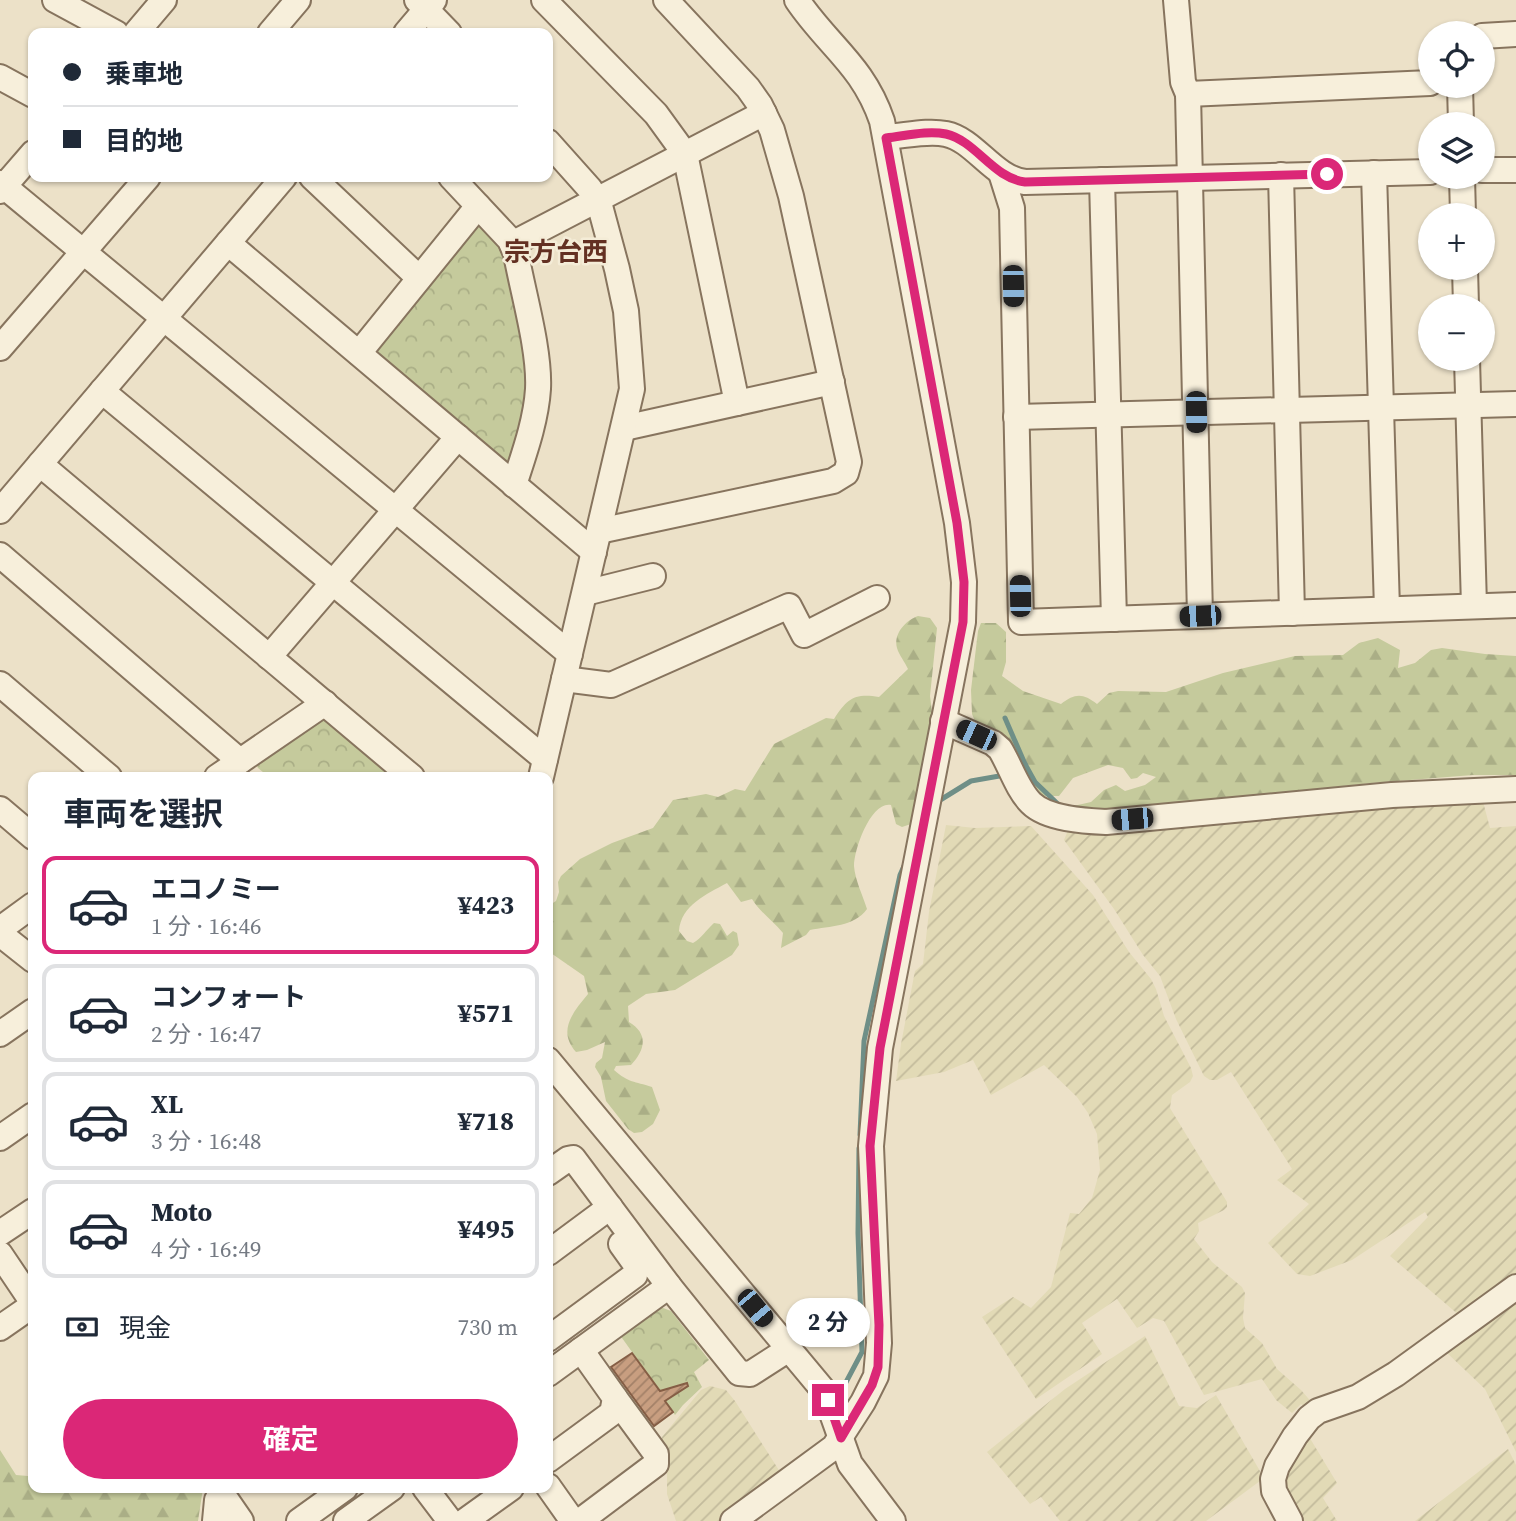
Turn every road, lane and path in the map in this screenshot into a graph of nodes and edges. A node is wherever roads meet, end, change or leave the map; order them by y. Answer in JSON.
{"nodes":[{"id":1,"x":55,"y":0,"type":"edge"},
{"id":2,"x":164,"y":0,"type":"edge"},
{"id":3,"x":298,"y":0,"type":"edge"},
{"id":4,"x":544,"y":0,"type":"edge"},
{"id":5,"x":666,"y":0,"type":"edge"},
{"id":6,"x":797,"y":0,"type":"edge"},
{"id":7,"x":1176,"y":0,"type":"edge"},
{"id":8,"x":426,"y":3,"type":"edge"},
{"id":9,"x":107,"y":28,"type":"edge"},
{"id":10,"x":140,"y":28,"type":"edge"},
{"id":11,"x":274,"y":28,"type":"edge"},
{"id":12,"x":409,"y":28,"type":"edge"},
{"id":13,"x":445,"y":28,"type":"edge"},
{"id":14,"x":1516,"y":34,"type":"edge"},
{"id":15,"x":1495,"y":35,"type":"edge"},
{"id":16,"x":0,"y":77,"type":"edge"},
{"id":17,"x":1418,"y":84,"type":"edge"},
{"id":18,"x":28,"y":92,"type":"edge"},
{"id":19,"x":1188,"y":94,"type":"junction"},
{"id":20,"x":764,"y":113,"type":"junction"},
{"id":21,"x":886,"y":138,"type":"junction"},
{"id":22,"x":553,"y":148,"type":"edge"},
{"id":23,"x":685,"y":154,"type":"junction"},
{"id":24,"x":28,"y":158,"type":"edge"},
{"id":25,"x":1495,"y":170,"type":"edge"},
{"id":26,"x":1516,"y":170,"type":"edge"},
{"id":27,"x":1418,"y":172,"type":"edge"},
{"id":28,"x":1001,"y":173,"type":"junction"},
{"id":29,"x":1374,"y":173,"type":"junction"},
{"id":30,"x":1281,"y":175,"type":"junction"},
{"id":31,"x":1190,"y":177,"type":"junction"},
{"id":32,"x":1102,"y":180,"type":"junction"},
{"id":33,"x":144,"y":182,"type":"edge"},
{"id":34,"x":280,"y":182,"type":"edge"},
{"id":35,"x":317,"y":182,"type":"edge"},
{"id":36,"x":456,"y":182,"type":"edge"},
{"id":37,"x":2,"y":186,"type":"edge"},
{"id":38,"x":597,"y":200,"type":"junction"},
{"id":39,"x":478,"y":206,"type":"junction"},
{"id":40,"x":228,"y":243,"type":"junction"},
{"id":41,"x":512,"y":244,"type":"junction"},
{"id":42,"x":85,"y":251,"type":"junction"},
{"id":43,"x":419,"y":278,"type":"junction"},
{"id":44,"x":164,"y":317,"type":"junction"},
{"id":45,"x":5,"y":344,"type":"edge"},
{"id":46,"x":359,"y":353,"type":"junction"},
{"id":47,"x":1467,"y":371,"type":"edge"},
{"id":48,"x":832,"y":382,"type":"junction"},
{"id":49,"x":102,"y":391,"type":"junction"},
{"id":50,"x":737,"y":402,"type":"junction"},
{"id":51,"x":1516,"y":404,"type":"edge"},
{"id":52,"x":1468,"y":405,"type":"junction"},
{"id":53,"x":1381,"y":408,"type":"junction"},
{"id":54,"x":1286,"y":410,"type":"junction"},
{"id":55,"x":1196,"y":412,"type":"junction"},
{"id":56,"x":1108,"y":415,"type":"junction"},
{"id":57,"x":1016,"y":417,"type":"junction"},
{"id":58,"x":624,"y":428,"type":"junction"},
{"id":59,"x":458,"y":437,"type":"junction"},
{"id":60,"x":40,"y":464,"type":"junction"},
{"id":61,"x":514,"y":485,"type":"junction"},
{"id":62,"x":396,"y":509,"type":"junction"},
{"id":63,"x":0,"y":511,"type":"edge"},
{"id":64,"x":597,"y":542,"type":"junction"},
{"id":65,"x":0,"y":555,"type":"edge"},
{"id":66,"x":653,"y":576,"type":"dead end"},
{"id":67,"x":332,"y":583,"type":"junction"},
{"id":68,"x":585,"y":593,"type":"junction"},
{"id":69,"x":877,"y":598,"type":"dead end"},
{"id":70,"x":1516,"y":605,"type":"edge"},
{"id":71,"x":1474,"y":606,"type":"junction"},
{"id":72,"x":1387,"y":609,"type":"junction"},
{"id":73,"x":1292,"y":612,"type":"junction"},
{"id":74,"x":1200,"y":616,"type":"junction"},
{"id":75,"x":1114,"y":619,"type":"junction"},
{"id":76,"x":570,"y":654,"type":"junction"},
{"id":77,"x":269,"y":657,"type":"junction"},
{"id":78,"x":564,"y":679,"type":"junction"},
{"id":79,"x":0,"y":684,"type":"edge"},
{"id":80,"x":325,"y":703,"type":"junction"},
{"id":81,"x":943,"y":721,"type":"junction"},
{"id":82,"x":240,"y":761,"type":"junction"},
{"id":83,"x":543,"y":768,"type":"edge"},
{"id":84,"x":103,"y":772,"type":"edge"},
{"id":85,"x":224,"y":772,"type":"edge"},
{"id":86,"x":406,"y":772,"type":"edge"},
{"id":87,"x":1516,"y":789,"type":"edge"},
{"id":88,"x":0,"y":809,"type":"edge"},
{"id":89,"x":28,"y":833,"type":"edge"},
{"id":90,"x":28,"y":909,"type":"edge"},
{"id":91,"x":0,"y":932,"type":"edge"},
{"id":92,"x":28,"y":956,"type":"edge"},
{"id":93,"x":28,"y":1014,"type":"edge"},
{"id":94,"x":0,"y":1034,"type":"edge"},
{"id":95,"x":553,"y":1066,"type":"edge"},
{"id":96,"x":28,"y":1118,"type":"edge"},
{"id":97,"x":0,"y":1138,"type":"edge"},
{"id":98,"x":553,"y":1168,"type":"edge"},
{"id":99,"x":605,"y":1211,"type":"junction"},
{"id":100,"x":28,"y":1214,"type":"edge"},
{"id":101,"x":0,"y":1234,"type":"edge"},
{"id":102,"x":553,"y":1249,"type":"edge"},
{"id":103,"x":0,"y":1254,"type":"edge"},
{"id":104,"x":669,"y":1286,"type":"junction"},
{"id":105,"x":1516,"y":1287,"type":"edge"},
{"id":106,"x":28,"y":1296,"type":"edge"},
{"id":107,"x":28,"y":1308,"type":"edge"},
{"id":108,"x":0,"y":1328,"type":"edge"},
{"id":109,"x":553,"y":1335,"type":"edge"},
{"id":110,"x":789,"y":1349,"type":"junction"},
{"id":111,"x":581,"y":1350,"type":"junction"},
{"id":112,"x":553,"y":1370,"type":"edge"},
{"id":113,"x":615,"y":1398,"type":"junction"},
{"id":114,"x":841,"y":1438,"type":"junction"},
{"id":115,"x":553,"y":1457,"type":"edge"},
{"id":116,"x":222,"y":1493,"type":"edge"},
{"id":117,"x":225,"y":1493,"type":"edge"},
{"id":118,"x":338,"y":1493,"type":"edge"},
{"id":119,"x":385,"y":1493,"type":"edge"},
{"id":120,"x":429,"y":1493,"type":"edge"},
{"id":121,"x":504,"y":1493,"type":"edge"},
{"id":122,"x":553,"y":1493,"type":"edge"},
{"id":123,"x":215,"y":1521,"type":"edge"},
{"id":124,"x":241,"y":1521,"type":"edge"},
{"id":125,"x":299,"y":1521,"type":"edge"},
{"id":126,"x":346,"y":1521,"type":"edge"},
{"id":127,"x":450,"y":1521,"type":"edge"},
{"id":128,"x":465,"y":1521,"type":"edge"},
{"id":129,"x":579,"y":1521,"type":"edge"},
{"id":130,"x":733,"y":1521,"type":"edge"},
{"id":131,"x":893,"y":1521,"type":"edge"},
{"id":132,"x":1290,"y":1521,"type":"edge"}],
"edges":[{"from":1,"to":9,"type":"street"},
{"from":2,"to":10,"type":"street"},
{"from":3,"to":11,"type":"street"},
{"from":4,"to":23,"type":"street"},
{"from":5,"to":20,"type":"street"},
{"from":6,"to":21,"type":"street"},
{"from":7,"to":19,"type":"street"},
{"from":8,"to":12,"type":"street"},
{"from":8,"to":13,"type":"street"},
{"from":14,"to":15,"type":"street"},
{"from":16,"to":18,"type":"street"},
{"from":17,"to":19,"type":"street"},
{"from":19,"to":31,"type":"street"},
{"from":20,"to":23,"type":"street"},
{"from":20,"to":48,"type":"street"},
{"from":21,"to":28,"type":"street"},
{"from":21,"to":81,"type":"street"},
{"from":22,"to":38,"type":"street"},
{"from":23,"to":38,"type":"street"},
{"from":23,"to":50,"type":"street"},
{"from":24,"to":37,"type":"street"},
{"from":25,"to":26,"type":"street"},
{"from":27,"to":29,"type":"street"},
{"from":28,"to":32,"type":"street"},
{"from":28,"to":57,"type":"street"},
{"from":29,"to":30,"type":"street"},
{"from":29,"to":53,"type":"street"},
{"from":30,"to":31,"type":"street"},
{"from":30,"to":54,"type":"street"},
{"from":31,"to":32,"type":"street"},
{"from":31,"to":55,"type":"street"},
{"from":32,"to":56,"type":"street"},
{"from":33,"to":42,"type":"street"},
{"from":34,"to":40,"type":"street"},
{"from":35,"to":43,"type":"street"},
{"from":36,"to":39,"type":"street"},
{"from":37,"to":42,"type":"street"},
{"from":38,"to":41,"type":"street"},
{"from":38,"to":58,"type":"street"},
{"from":39,"to":41,"type":"street"},
{"from":39,"to":43,"type":"street"},
{"from":40,"to":44,"type":"street"},
{"from":40,"to":46,"type":"street"},
{"from":41,"to":61,"type":"street"},
{"from":42,"to":44,"type":"street"},
{"from":42,"to":45,"type":"street"},
{"from":43,"to":46,"type":"street"},
{"from":44,"to":49,"type":"street"},
{"from":44,"to":62,"type":"street"},
{"from":46,"to":59,"type":"street"},
{"from":47,"to":52,"type":"street"},
{"from":48,"to":50,"type":"street"},
{"from":48,"to":64,"type":"street"},
{"from":49,"to":60,"type":"street"},
{"from":49,"to":67,"type":"street"},
{"from":50,"to":58,"type":"street"},
{"from":51,"to":52,"type":"street"},
{"from":52,"to":53,"type":"street"},
{"from":52,"to":71,"type":"street"},
{"from":53,"to":54,"type":"street"},
{"from":53,"to":72,"type":"street"},
{"from":54,"to":55,"type":"street"},
{"from":54,"to":73,"type":"street"},
{"from":55,"to":56,"type":"street"},
{"from":55,"to":74,"type":"street"},
{"from":56,"to":57,"type":"street"},
{"from":56,"to":75,"type":"street"},
{"from":57,"to":75,"type":"street"},
{"from":58,"to":64,"type":"street"},
{"from":59,"to":61,"type":"street"},
{"from":59,"to":62,"type":"street"},
{"from":60,"to":63,"type":"street"},
{"from":60,"to":77,"type":"street"},
{"from":61,"to":64,"type":"street"},
{"from":62,"to":67,"type":"street"},
{"from":62,"to":76,"type":"street"},
{"from":64,"to":68,"type":"street"},
{"from":65,"to":82,"type":"street"},
{"from":66,"to":68,"type":"street"},
{"from":67,"to":77,"type":"street"},
{"from":67,"to":83,"type":"street"},
{"from":68,"to":76,"type":"street"},
{"from":69,"to":78,"type":"street"},
{"from":70,"to":71,"type":"street"},
{"from":71,"to":72,"type":"street"},
{"from":72,"to":73,"type":"street"},
{"from":73,"to":74,"type":"street"},
{"from":74,"to":75,"type":"street"},
{"from":76,"to":78,"type":"street"},
{"from":77,"to":80,"type":"street"},
{"from":78,"to":83,"type":"street"},
{"from":79,"to":84,"type":"street"},
{"from":80,"to":82,"type":"street"},
{"from":80,"to":86,"type":"street"},
{"from":81,"to":87,"type":"street"},
{"from":81,"to":114,"type":"street"},
{"from":82,"to":85,"type":"street"},
{"from":88,"to":89,"type":"street"},
{"from":90,"to":91,"type":"street"},
{"from":91,"to":92,"type":"street"},
{"from":93,"to":94,"type":"street"},
{"from":95,"to":110,"type":"street"},
{"from":96,"to":97,"type":"street"},
{"from":98,"to":99,"type":"street"},
{"from":99,"to":102,"type":"street"},
{"from":99,"to":104,"type":"street"},
{"from":99,"to":109,"type":"street"},
{"from":100,"to":101,"type":"street"},
{"from":103,"to":106,"type":"street"},
{"from":104,"to":110,"type":"street"},
{"from":104,"to":111,"type":"street"},
{"from":105,"to":132,"type":"street"},
{"from":107,"to":108,"type":"street"},
{"from":110,"to":114,"type":"street"},
{"from":111,"to":112,"type":"street"},
{"from":111,"to":113,"type":"street"},
{"from":113,"to":115,"type":"street"},
{"from":113,"to":129,"type":"street"},
{"from":114,"to":130,"type":"street"},
{"from":114,"to":131,"type":"street"},
{"from":116,"to":123,"type":"street"},
{"from":117,"to":124,"type":"street"},
{"from":118,"to":125,"type":"street"},
{"from":119,"to":126,"type":"street"},
{"from":120,"to":127,"type":"street"},
{"from":121,"to":128,"type":"street"},
{"from":122,"to":129,"type":"street"}]}
